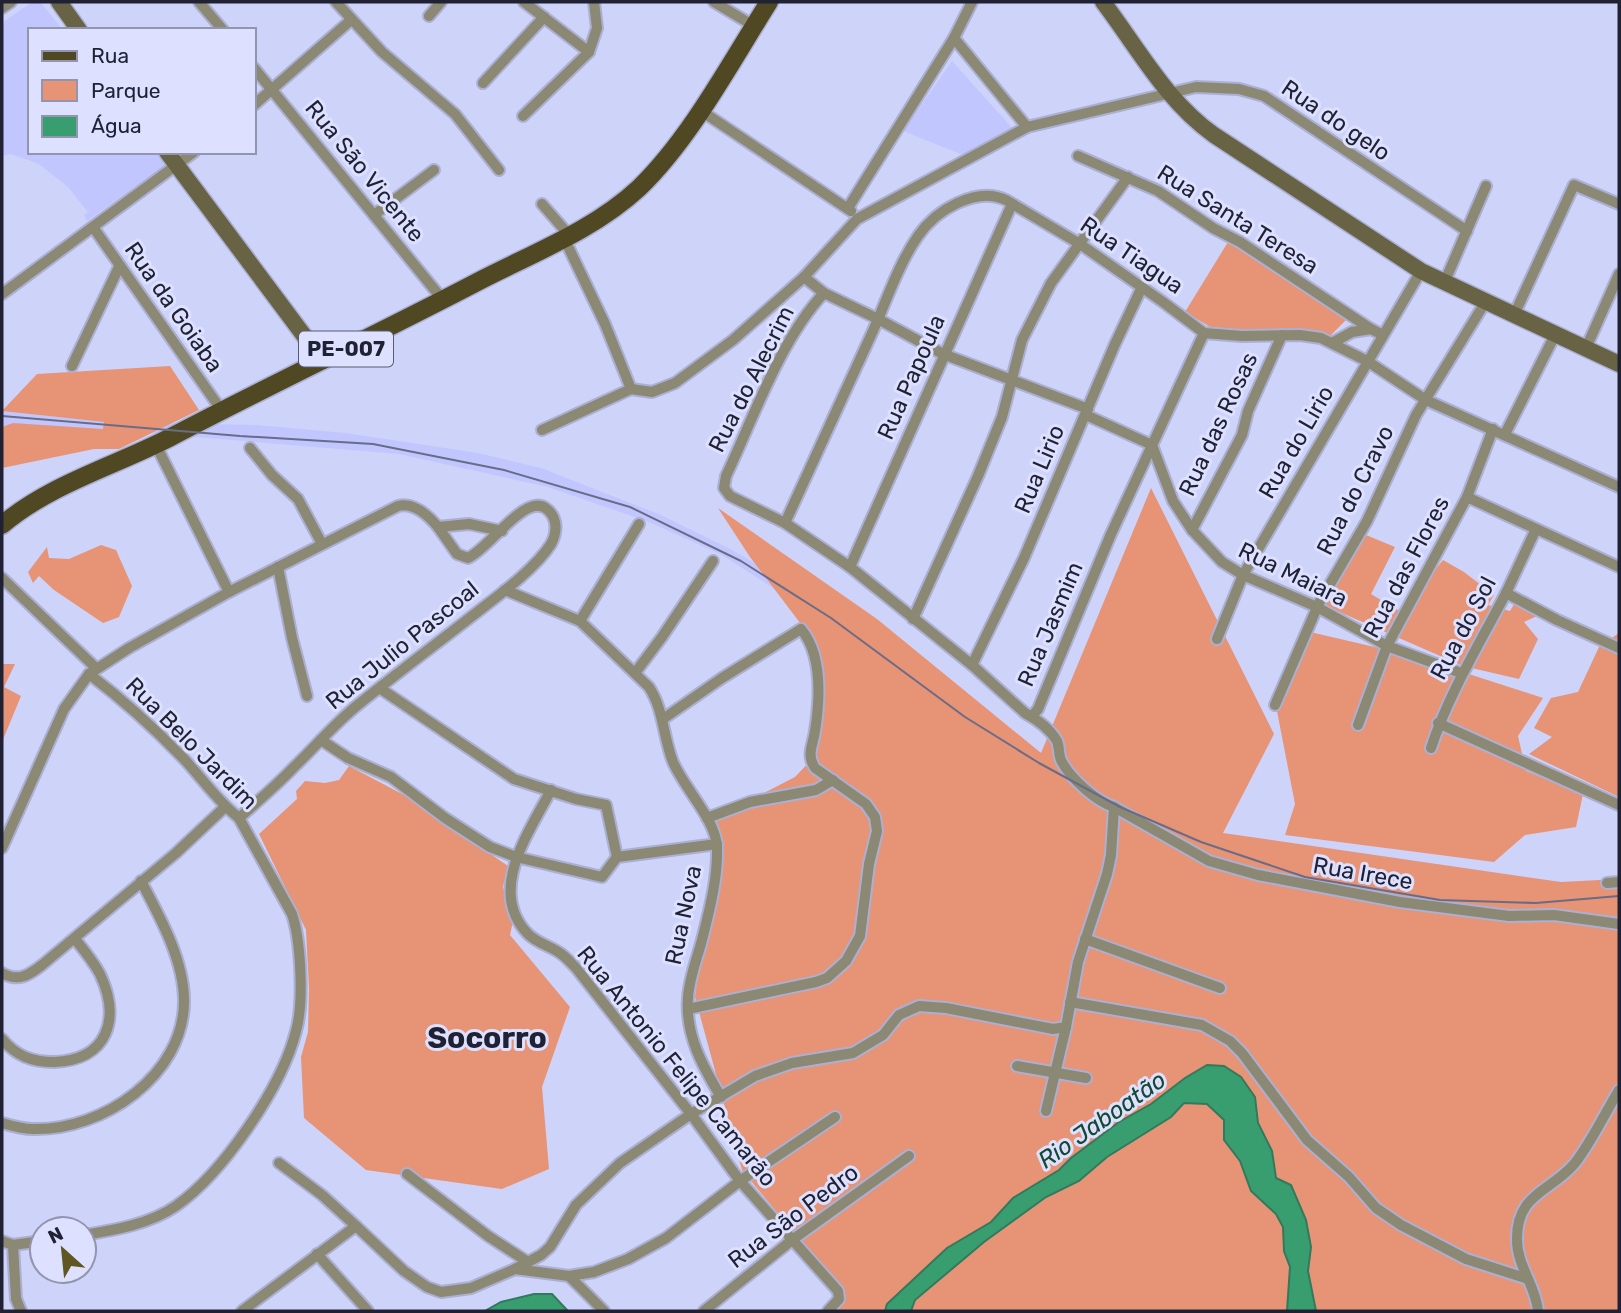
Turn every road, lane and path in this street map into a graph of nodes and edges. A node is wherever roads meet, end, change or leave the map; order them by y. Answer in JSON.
{"nodes":[{"id":1,"x":11,"y":2,"type":"edge"},
{"id":2,"x":59,"y":2,"type":"edge"},
{"id":3,"x":200,"y":2,"type":"edge"},
{"id":4,"x":336,"y":2,"type":"edge"},
{"id":5,"x":441,"y":2,"type":"edge"},
{"id":6,"x":524,"y":2,"type":"edge"},
{"id":7,"x":594,"y":2,"type":"edge"},
{"id":8,"x":714,"y":2,"type":"edge"},
{"id":9,"x":769,"y":2,"type":"edge"},
{"id":10,"x":972,"y":2,"type":"edge"},
{"id":11,"x":1103,"y":2,"type":"edge"},
{"id":12,"x":2,"y":8,"type":"edge"},
{"id":13,"x":429,"y":16,"type":"dead end"},
{"id":14,"x":544,"y":17,"type":"junction"},
{"id":15,"x":351,"y":20,"type":"junction"},
{"id":16,"x":754,"y":26,"type":"junction"},
{"id":17,"x":78,"y":28,"type":"edge"},
{"id":18,"x":220,"y":28,"type":"edge"},
{"id":19,"x":954,"y":38,"type":"junction"},
{"id":20,"x":589,"y":52,"type":"junction"},
{"id":21,"x":256,"y":70,"type":"edge"},
{"id":22,"x":483,"y":83,"type":"dead end"},
{"id":23,"x":272,"y":90,"type":"junction"},
{"id":24,"x":1168,"y":93,"type":"junction"},
{"id":25,"x":256,"y":103,"type":"edge"},
{"id":26,"x":700,"y":110,"type":"junction"},
{"id":27,"x":523,"y":116,"type":"dead end"},
{"id":28,"x":1027,"y":127,"type":"junction"},
{"id":29,"x":1078,"y":156,"type":"dead end"},
{"id":30,"x":172,"y":159,"type":"edge"},
{"id":31,"x":434,"y":170,"type":"dead end"},
{"id":32,"x":499,"y":170,"type":"dead end"},
{"id":33,"x":1128,"y":177,"type":"junction"},
{"id":34,"x":1486,"y":186,"type":"dead end"},
{"id":35,"x":542,"y":204,"type":"dead end"},
{"id":36,"x":1012,"y":204,"type":"junction"},
{"id":37,"x":1619,"y":204,"type":"edge"},
{"id":38,"x":848,"y":208,"type":"junction"},
{"id":39,"x":374,"y":215,"type":"junction"},
{"id":40,"x":857,"y":219,"type":"junction"},
{"id":41,"x":93,"y":227,"type":"junction"},
{"id":42,"x":1467,"y":231,"type":"junction"},
{"id":43,"x":566,"y":236,"type":"junction"},
{"id":44,"x":1080,"y":244,"type":"junction"},
{"id":45,"x":119,"y":267,"type":"junction"},
{"id":46,"x":1421,"y":271,"type":"junction"},
{"id":47,"x":1619,"y":274,"type":"edge"},
{"id":48,"x":804,"y":277,"type":"junction"},
{"id":49,"x":1445,"y":281,"type":"junction"},
{"id":50,"x":1142,"y":287,"type":"junction"},
{"id":51,"x":824,"y":293,"type":"junction"},
{"id":52,"x":2,"y":294,"type":"edge"},
{"id":53,"x":443,"y":300,"type":"junction"},
{"id":54,"x":1486,"y":301,"type":"junction"},
{"id":55,"x":1514,"y":315,"type":"junction"},
{"id":56,"x":878,"y":319,"type":"junction"},
{"id":57,"x":1371,"y":329,"type":"junction"},
{"id":58,"x":1204,"y":333,"type":"junction"},
{"id":59,"x":1282,"y":335,"type":"junction"},
{"id":60,"x":1383,"y":335,"type":"junction"},
{"id":61,"x":1555,"y":335,"type":"junction"},
{"id":62,"x":1332,"y":343,"type":"junction"},
{"id":63,"x":1586,"y":348,"type":"junction"},
{"id":64,"x":943,"y":354,"type":"junction"},
{"id":65,"x":323,"y":361,"type":"junction"},
{"id":66,"x":1367,"y":361,"type":"junction"},
{"id":67,"x":1619,"y":364,"type":"edge"},
{"id":68,"x":72,"y":366,"type":"dead end"},
{"id":69,"x":1012,"y":381,"type":"junction"},
{"id":70,"x":631,"y":390,"type":"junction"},
{"id":71,"x":1426,"y":400,"type":"junction"},
{"id":72,"x":222,"y":411,"type":"junction"},
{"id":73,"x":1087,"y":412,"type":"junction"},
{"id":74,"x":1493,"y":429,"type":"junction"},
{"id":75,"x":542,"y":430,"type":"dead end"},
{"id":76,"x":1505,"y":434,"type":"junction"},
{"id":77,"x":156,"y":445,"type":"junction"},
{"id":78,"x":1152,"y":445,"type":"junction"},
{"id":79,"x":250,"y":448,"type":"dead end"},
{"id":80,"x":1619,"y":487,"type":"edge"},
{"id":81,"x":724,"y":488,"type":"joint"},
{"id":82,"x":1466,"y":498,"type":"junction"},
{"id":83,"x":785,"y":523,"type":"junction"},
{"id":84,"x":639,"y":524,"type":"dead end"},
{"id":85,"x":2,"y":525,"type":"edge"},
{"id":86,"x":438,"y":527,"type":"junction"},
{"id":87,"x":1536,"y":529,"type":"junction"},
{"id":88,"x":1192,"y":530,"type":"junction"},
{"id":89,"x":502,"y":531,"type":"junction"},
{"id":90,"x":322,"y":544,"type":"junction"},
{"id":91,"x":713,"y":561,"type":"dead end"},
{"id":92,"x":278,"y":567,"type":"junction"},
{"id":93,"x":850,"y":567,"type":"junction"},
{"id":94,"x":1619,"y":567,"type":"edge"},
{"id":95,"x":1243,"y":575,"type":"junction"},
{"id":96,"x":2,"y":578,"type":"edge"},
{"id":97,"x":505,"y":590,"type":"junction"},
{"id":98,"x":229,"y":592,"type":"junction"},
{"id":99,"x":1506,"y":593,"type":"junction"},
{"id":100,"x":1317,"y":607,"type":"junction"},
{"id":101,"x":913,"y":620,"type":"junction"},
{"id":102,"x":580,"y":621,"type":"junction"},
{"id":103,"x":1217,"y":639,"type":"dead end"},
{"id":104,"x":1387,"y":646,"type":"junction"},
{"id":105,"x":1619,"y":649,"type":"edge"},
{"id":106,"x":972,"y":665,"type":"junction"},
{"id":107,"x":93,"y":671,"type":"junction"},
{"id":108,"x":635,"y":673,"type":"junction"},
{"id":109,"x":1461,"y":673,"type":"junction"},
{"id":110,"x":381,"y":689,"type":"junction"},
{"id":111,"x":307,"y":696,"type":"dead end"},
{"id":112,"x":1275,"y":705,"type":"dead end"},
{"id":113,"x":1033,"y":715,"type":"junction"},
{"id":114,"x":663,"y":719,"type":"junction"},
{"id":115,"x":1438,"y":723,"type":"junction"},
{"id":116,"x":1358,"y":725,"type":"dead end"},
{"id":117,"x":321,"y":740,"type":"junction"},
{"id":118,"x":1431,"y":748,"type":"dead end"},
{"id":119,"x":833,"y":780,"type":"junction"},
{"id":120,"x":551,"y":790,"type":"junction"},
{"id":121,"x":1619,"y":805,"type":"edge"},
{"id":122,"x":225,"y":807,"type":"junction"},
{"id":123,"x":1114,"y":807,"type":"junction"},
{"id":124,"x":239,"y":818,"type":"junction"},
{"id":125,"x":706,"y":818,"type":"junction"},
{"id":126,"x":717,"y":844,"type":"junction"},
{"id":127,"x":2,"y":848,"type":"edge"},
{"id":128,"x":516,"y":857,"type":"junction"},
{"id":129,"x":617,"y":857,"type":"junction"},
{"id":130,"x":141,"y":881,"type":"junction"},
{"id":131,"x":1607,"y":883,"type":"dead end"},
{"id":132,"x":1619,"y":883,"type":"edge"},
{"id":133,"x":1619,"y":924,"type":"edge"},
{"id":134,"x":75,"y":939,"type":"junction"},
{"id":135,"x":1085,"y":939,"type":"junction"},
{"id":136,"x":2,"y":972,"type":"edge"},
{"id":137,"x":1220,"y":988,"type":"dead end"},
{"id":138,"x":1070,"y":1002,"type":"junction"},
{"id":139,"x":688,"y":1009,"type":"junction"},
{"id":140,"x":1066,"y":1027,"type":"junction"},
{"id":141,"x":2,"y":1039,"type":"edge"},
{"id":142,"x":1017,"y":1066,"type":"dead end"},
{"id":143,"x":1054,"y":1071,"type":"junction"},
{"id":144,"x":1086,"y":1078,"type":"dead end"},
{"id":145,"x":1619,"y":1090,"type":"edge"},
{"id":146,"x":722,"y":1097,"type":"junction"},
{"id":147,"x":1046,"y":1111,"type":"dead end"},
{"id":148,"x":691,"y":1114,"type":"junction"},
{"id":149,"x":835,"y":1117,"type":"dead end"},
{"id":150,"x":2,"y":1123,"type":"edge"},
{"id":151,"x":909,"y":1156,"type":"dead end"},
{"id":152,"x":279,"y":1163,"type":"dead end"},
{"id":153,"x":407,"y":1174,"type":"dead end"},
{"id":154,"x":740,"y":1181,"type":"junction"},
{"id":155,"x":356,"y":1226,"type":"junction"},
{"id":156,"x":98,"y":1232,"type":"edge"},
{"id":157,"x":792,"y":1240,"type":"junction"},
{"id":158,"x":2,"y":1241,"type":"edge"},
{"id":159,"x":28,"y":1243,"type":"edge"},
{"id":160,"x":13,"y":1245,"type":"junction"},
{"id":161,"x":317,"y":1254,"type":"junction"},
{"id":162,"x":528,"y":1262,"type":"junction"},
{"id":163,"x":515,"y":1269,"type":"junction"},
{"id":164,"x":569,"y":1276,"type":"junction"},
{"id":165,"x":1528,"y":1279,"type":"junction"},
{"id":166,"x":255,"y":1308,"type":"edge"},
{"id":167,"x":21,"y":1311,"type":"edge"},
{"id":168,"x":242,"y":1311,"type":"edge"},
{"id":169,"x":368,"y":1311,"type":"edge"},
{"id":170,"x":604,"y":1311,"type":"edge"},
{"id":171,"x":704,"y":1311,"type":"edge"},
{"id":172,"x":828,"y":1311,"type":"edge"},
{"id":173,"x":1538,"y":1311,"type":"edge"}],
"edges":[{"from":1,"to":12,"type":"street"},
{"from":2,"to":17,"type":"main road"},
{"from":3,"to":18,"type":"street"},
{"from":4,"to":15,"type":"street"},
{"from":5,"to":13,"type":"street"},
{"from":6,"to":14,"type":"street"},
{"from":7,"to":20,"type":"street"},
{"from":8,"to":16,"type":"street"},
{"from":9,"to":16,"type":"main road","number":"PE-007"},
{"from":10,"to":19,"type":"street"},
{"from":11,"to":24,"type":"main road"},
{"from":14,"to":20,"type":"street"},
{"from":14,"to":22,"type":"street"},
{"from":15,"to":23,"type":"street"},
{"from":15,"to":32,"type":"street"},
{"from":16,"to":26,"type":"main road","number":"PE-007"},
{"from":19,"to":28,"type":"street"},
{"from":19,"to":38,"type":"street"},
{"from":20,"to":27,"type":"street"},
{"from":21,"to":23,"type":"street","name":"Rua São Vicente"},
{"from":23,"to":25,"type":"street"},
{"from":23,"to":39,"type":"street","name":"Rua São Vicente"},
{"from":24,"to":28,"type":"street","name":"Rua do gelo"},
{"from":24,"to":42,"type":"street","name":"Rua do gelo"},
{"from":24,"to":46,"type":"main road"},
{"from":26,"to":38,"type":"street"},
{"from":26,"to":43,"type":"main road","number":"PE-007"},
{"from":28,"to":40,"type":"street","name":"Rua do gelo"},
{"from":29,"to":33,"type":"street","name":"Rua Santa Teresa"},
{"from":30,"to":41,"type":"street"},
{"from":30,"to":65,"type":"main road"},
{"from":31,"to":39,"type":"street"},
{"from":33,"to":44,"type":"street"},
{"from":33,"to":57,"type":"street","name":"Rua Santa Teresa"},
{"from":34,"to":42,"type":"street"},
{"from":35,"to":43,"type":"street"},
{"from":36,"to":44,"type":"street","name":"Rua Tiagua"},
{"from":36,"to":56,"type":"street","name":"Rua Tiagua"},
{"from":36,"to":64,"type":"street","name":"Rua Papoula"},
{"from":37,"to":55,"type":"street"},
{"from":38,"to":40,"type":"street"},
{"from":39,"to":53,"type":"street","name":"Rua São Vicente"},
{"from":40,"to":48,"type":"street","name":"Rua do gelo"},
{"from":41,"to":45,"type":"street","name":"Rua da Goiaba"},
{"from":41,"to":52,"type":"street"},
{"from":42,"to":49,"type":"street"},
{"from":43,"to":53,"type":"main road","number":"PE-007"},
{"from":43,"to":70,"type":"street"},
{"from":44,"to":50,"type":"street","name":"Rua Tiagua"},
{"from":44,"to":69,"type":"street"},
{"from":45,"to":68,"type":"street"},
{"from":45,"to":72,"type":"street","name":"Rua da Goiaba"},
{"from":46,"to":49,"type":"main road"},
{"from":46,"to":60,"type":"street","name":"Rua do Lirio"},
{"from":47,"to":63,"type":"street"},
{"from":48,"to":51,"type":"street"},
{"from":48,"to":70,"type":"street","name":"Rua do gelo"},
{"from":49,"to":54,"type":"main road"},
{"from":50,"to":58,"type":"street","name":"Rua Tiagua"},
{"from":50,"to":73,"type":"street","name":"Rua Lirio"},
{"from":51,"to":56,"type":"street"},
{"from":51,"to":81,"type":"street","name":"Rua do Alecrim"},
{"from":53,"to":65,"type":"main road","number":"PE-007"},
{"from":54,"to":55,"type":"main road"},
{"from":54,"to":71,"type":"street","name":"Rua do Cravo"},
{"from":55,"to":61,"type":"main road"},
{"from":56,"to":64,"type":"street"},
{"from":56,"to":83,"type":"street","name":"Rua Tiagua"},
{"from":57,"to":60,"type":"street"},
{"from":57,"to":62,"type":"street"},
{"from":58,"to":59,"type":"street"},
{"from":58,"to":78,"type":"street","name":"Rua Jasmim"},
{"from":59,"to":62,"type":"street"},
{"from":59,"to":88,"type":"street","name":"Rua das Rosas"},
{"from":60,"to":66,"type":"street","name":"Rua do Lirio"},
{"from":61,"to":63,"type":"main road"},
{"from":61,"to":76,"type":"street"},
{"from":62,"to":66,"type":"street"},
{"from":63,"to":67,"type":"main road"},
{"from":64,"to":69,"type":"street"},
{"from":64,"to":93,"type":"street","name":"Rua Papoula"},
{"from":65,"to":72,"type":"main road","number":"PE-007"},
{"from":66,"to":71,"type":"street"},
{"from":66,"to":95,"type":"street","name":"Rua do Lirio"},
{"from":69,"to":73,"type":"street"},
{"from":69,"to":101,"type":"street"},
{"from":70,"to":75,"type":"street","name":"Rua do gelo"},
{"from":71,"to":74,"type":"street"},
{"from":71,"to":100,"type":"street","name":"Rua do Cravo"},
{"from":72,"to":77,"type":"main road","number":"PE-007"},
{"from":73,"to":78,"type":"street"},
{"from":73,"to":106,"type":"street","name":"Rua Lirio"},
{"from":74,"to":76,"type":"street"},
{"from":74,"to":82,"type":"street","name":"Rua das Flores"},
{"from":76,"to":80,"type":"street"},
{"from":77,"to":85,"type":"main road","number":"PE-007"},
{"from":77,"to":98,"type":"street"},
{"from":78,"to":88,"type":"street","name":"Rua Maiara"},
{"from":78,"to":113,"type":"street","name":"Rua Jasmim"},
{"from":79,"to":90,"type":"street"},
{"from":81,"to":83,"type":"street","name":"Rua Jasmim"},
{"from":82,"to":87,"type":"street"},
{"from":82,"to":104,"type":"street","name":"Rua das Flores"},
{"from":83,"to":93,"type":"street","name":"Rua Jasmim"},
{"from":84,"to":102,"type":"street"},
{"from":86,"to":89,"type":"street"},
{"from":86,"to":89,"type":"street"},
{"from":86,"to":90,"type":"street"},
{"from":87,"to":94,"type":"street"},
{"from":87,"to":99,"type":"street","name":"Rua do Sol"},
{"from":88,"to":95,"type":"street","name":"Rua Maiara"},
{"from":89,"to":97,"type":"street","name":"Rua Julio Pascoal"},
{"from":90,"to":92,"type":"street"},
{"from":91,"to":108,"type":"street"},
{"from":92,"to":98,"type":"street"},
{"from":92,"to":111,"type":"street"},
{"from":93,"to":101,"type":"street","name":"Rua Jasmim"},
{"from":95,"to":100,"type":"street","name":"Rua Maiara"},
{"from":95,"to":103,"type":"street","name":"Rua do Lirio"},
{"from":96,"to":107,"type":"street","name":"Rua Belo Jardim"},
{"from":97,"to":102,"type":"street","name":"Rua Nova"},
{"from":97,"to":110,"type":"street","name":"Rua Julio Pascoal"},
{"from":98,"to":107,"type":"street"},
{"from":99,"to":105,"type":"street"},
{"from":99,"to":109,"type":"street","name":"Rua do Sol"},
{"from":100,"to":104,"type":"street","name":"Rua Maiara"},
{"from":100,"to":112,"type":"street","name":"Rua do Cravo"},
{"from":101,"to":106,"type":"street","name":"Rua Jasmim"},
{"from":102,"to":108,"type":"street","name":"Rua Nova"},
{"from":104,"to":109,"type":"street","name":"Rua Maiara"},
{"from":104,"to":116,"type":"street","name":"Rua das Flores"},
{"from":106,"to":113,"type":"street","name":"Rua Jasmim"},
{"from":107,"to":122,"type":"street","name":"Rua Belo Jardim"},
{"from":107,"to":127,"type":"street"},
{"from":108,"to":114,"type":"street","name":"Rua Nova"},
{"from":109,"to":115,"type":"street","name":"Rua do Sol"},
{"from":110,"to":117,"type":"street","name":"Rua Julio Pascoal"},
{"from":110,"to":120,"type":"street"},
{"from":113,"to":123,"type":"street","name":"Rua Irece"},
{"from":114,"to":119,"type":"street"},
{"from":114,"to":125,"type":"street","name":"Rua Nova"},
{"from":115,"to":118,"type":"street","name":"Rua do Sol"},
{"from":115,"to":121,"type":"street"},
{"from":117,"to":124,"type":"street","name":"Rua Julio Pascoal"},
{"from":117,"to":128,"type":"street"},
{"from":119,"to":125,"type":"street"},
{"from":119,"to":139,"type":"street"},
{"from":120,"to":128,"type":"street","name":"Rua Antonio Felipe Camarão"},
{"from":120,"to":129,"type":"street"},
{"from":122,"to":124,"type":"street","name":"Rua Belo Jardim"},
{"from":122,"to":130,"type":"street"},
{"from":123,"to":133,"type":"street","name":"Rua Irece"},
{"from":123,"to":135,"type":"street"},
{"from":124,"to":156,"type":"street","name":"Rua Belo Jardim"},
{"from":125,"to":126,"type":"street","name":"Rua Nova"},
{"from":126,"to":129,"type":"street"},
{"from":126,"to":139,"type":"street","name":"Rua Nova"},
{"from":128,"to":129,"type":"street"},
{"from":128,"to":148,"type":"street","name":"Rua Antonio Felipe Camarão"},
{"from":130,"to":134,"type":"street"},
{"from":130,"to":150,"type":"street"},
{"from":131,"to":132,"type":"street"},
{"from":134,"to":136,"type":"street"},
{"from":134,"to":141,"type":"street"},
{"from":135,"to":137,"type":"street"},
{"from":135,"to":138,"type":"street"},
{"from":138,"to":140,"type":"street"},
{"from":138,"to":165,"type":"street"},
{"from":139,"to":146,"type":"street","name":"Rua Nova"},
{"from":140,"to":143,"type":"street"},
{"from":140,"to":146,"type":"street"},
{"from":142,"to":143,"type":"street"},
{"from":143,"to":144,"type":"street"},
{"from":143,"to":147,"type":"street"},
{"from":145,"to":165,"type":"street"},
{"from":146,"to":148,"type":"street"},
{"from":148,"to":154,"type":"street","name":"Rua Antonio Felipe Camarão"},
{"from":148,"to":162,"type":"street"},
{"from":149,"to":154,"type":"street"},
{"from":151,"to":157,"type":"street","name":"Rua São Pedro"},
{"from":152,"to":155,"type":"street"},
{"from":153,"to":162,"type":"street"},
{"from":154,"to":157,"type":"street","name":"Rua Antonio Felipe Camarão"},
{"from":154,"to":164,"type":"street"},
{"from":155,"to":161,"type":"street"},
{"from":155,"to":163,"type":"street"},
{"from":157,"to":171,"type":"street","name":"Rua São Pedro"},
{"from":157,"to":172,"type":"street","name":"Rua Antonio Felipe Camarão"},
{"from":158,"to":160,"type":"street"},
{"from":159,"to":160,"type":"street"},
{"from":160,"to":167,"type":"street"},
{"from":161,"to":166,"type":"street"},
{"from":161,"to":169,"type":"street"},
{"from":162,"to":163,"type":"street"},
{"from":163,"to":164,"type":"street"},
{"from":164,"to":170,"type":"street"},
{"from":165,"to":173,"type":"street"},
{"from":166,"to":168,"type":"street"}]}
